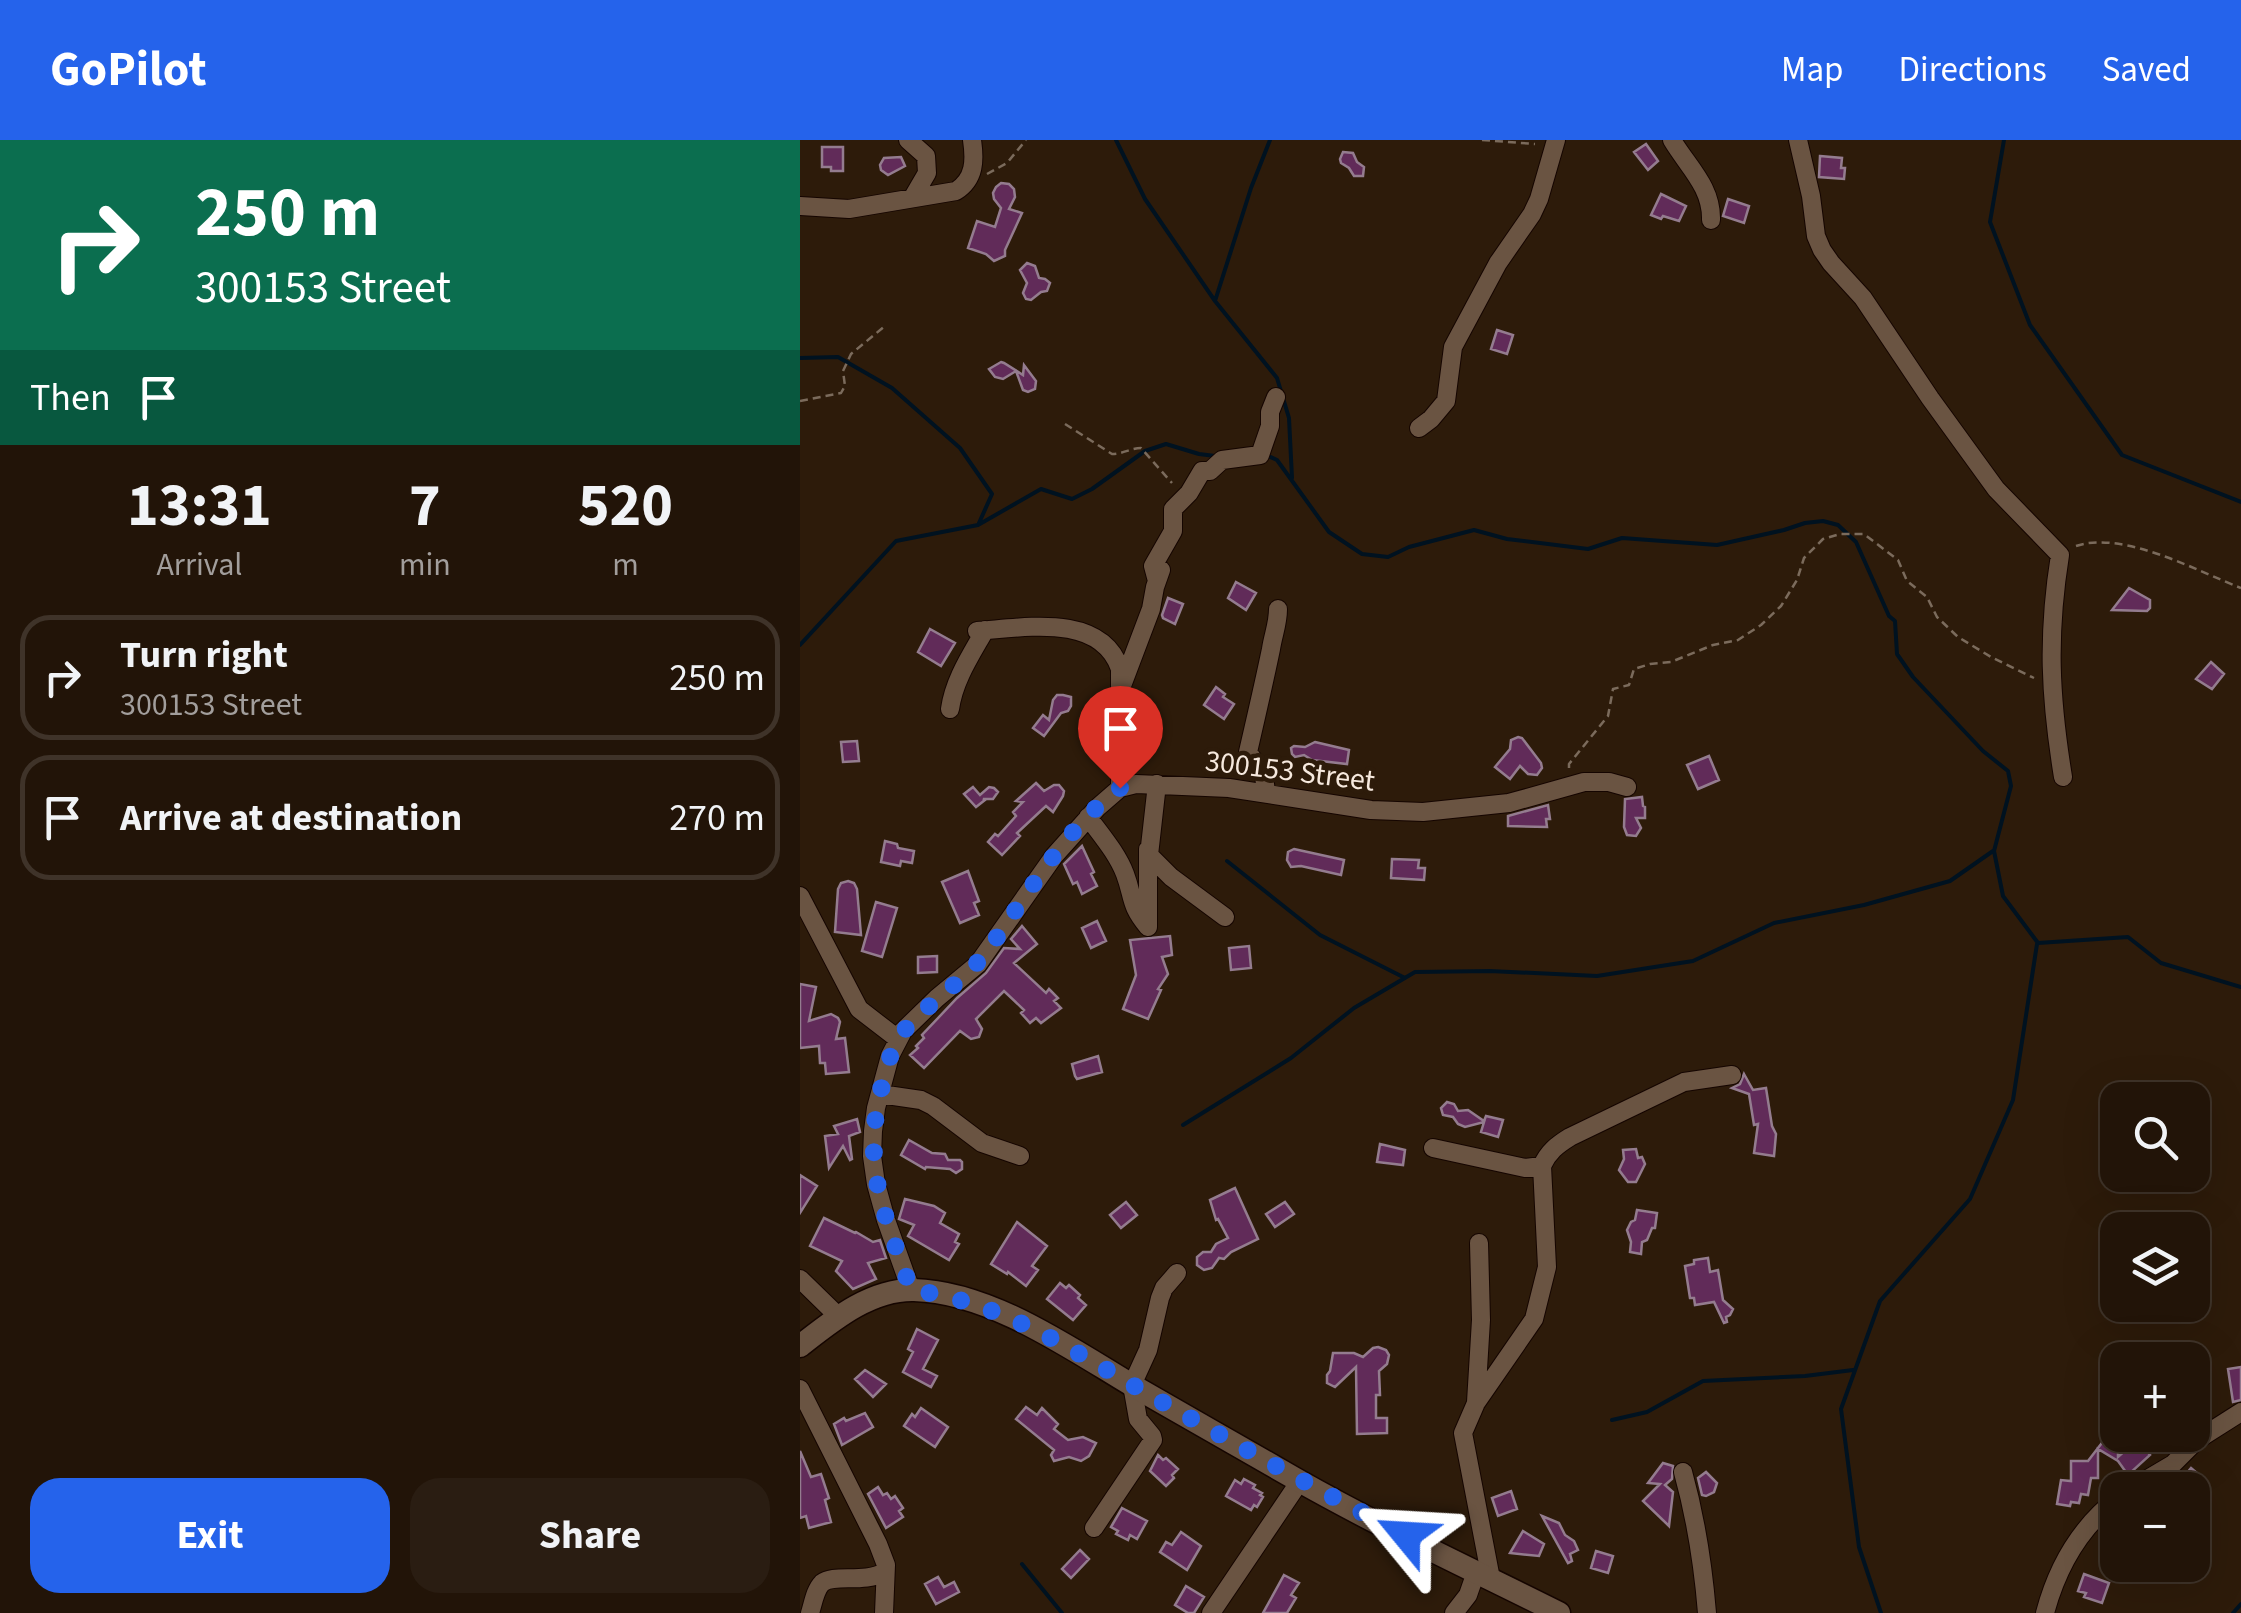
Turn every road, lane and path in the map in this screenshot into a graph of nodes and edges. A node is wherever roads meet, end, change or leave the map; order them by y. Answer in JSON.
{"nodes":[{"id":1,"x":908,"y":140,"type":"edge"},
{"id":2,"x":972,"y":140,"type":"edge"},
{"id":3,"x":1026,"y":140,"type":"edge"},
{"id":4,"x":1482,"y":140,"type":"edge"},
{"id":5,"x":1672,"y":140,"type":"edge"},
{"id":6,"x":1798,"y":140,"type":"edge"},
{"id":7,"x":1548,"y":142,"type":"edge"},
{"id":8,"x":967,"y":182,"type":"junction"},
{"id":9,"x":913,"y":197,"type":"junction"},
{"id":10,"x":800,"y":206,"type":"edge"},
{"id":11,"x":1711,"y":220,"type":"dead end"},
{"id":12,"x":885,"y":326,"type":"dead end"},
{"id":13,"x":1276,"y":397,"type":"dead end"},
{"id":14,"x":800,"y":401,"type":"edge"},
{"id":15,"x":1065,"y":424,"type":"dead end"},
{"id":16,"x":1419,"y":428,"type":"dead end"},
{"id":17,"x":1197,"y":478,"type":"junction"},
{"id":18,"x":2055,"y":550,"type":"junction"},
{"id":19,"x":2241,"y":588,"type":"edge"},
{"id":20,"x":1278,"y":609,"type":"dead end"},
{"id":21,"x":2051,"y":684,"type":"junction"},
{"id":22,"x":1120,"y":693,"type":"junction"},
{"id":23,"x":950,"y":708,"type":"dead end"},
{"id":24,"x":2063,"y":777,"type":"dead end"},
{"id":25,"x":1157,"y":784,"type":"junction"},
{"id":26,"x":1570,"y":785,"type":"junction"},
{"id":27,"x":1627,"y":787,"type":"dead end"},
{"id":28,"x":1120,"y":788,"type":"junction"},
{"id":29,"x":1266,"y":792,"type":"junction"},
{"id":30,"x":1088,"y":817,"type":"junction"},
{"id":31,"x":1148,"y":849,"type":"junction"},
{"id":32,"x":800,"y":896,"type":"edge"},
{"id":33,"x":1226,"y":917,"type":"dead end"},
{"id":34,"x":898,"y":1039,"type":"junction"},
{"id":35,"x":1732,"y":1075,"type":"dead end"},
{"id":36,"x":880,"y":1094,"type":"junction"},
{"id":37,"x":1432,"y":1148,"type":"dead end"},
{"id":38,"x":1020,"y":1156,"type":"dead end"},
{"id":39,"x":1542,"y":1166,"type":"junction"},
{"id":40,"x":1479,"y":1243,"type":"dead end"},
{"id":41,"x":1177,"y":1273,"type":"dead end"},
{"id":42,"x":800,"y":1279,"type":"edge"},
{"id":43,"x":911,"y":1290,"type":"junction"},
{"id":44,"x":839,"y":1316,"type":"junction"},
{"id":45,"x":800,"y":1346,"type":"edge"},
{"id":46,"x":1132,"y":1385,"type":"junction"},
{"id":47,"x":800,"y":1389,"type":"edge"},
{"id":48,"x":1476,"y":1403,"type":"junction"},
{"id":49,"x":2241,"y":1412,"type":"edge"},
{"id":50,"x":1683,"y":1472,"type":"dead end"},
{"id":51,"x":2159,"y":1472,"type":"edge"},
{"id":52,"x":1300,"y":1481,"type":"junction"},
{"id":53,"x":2100,"y":1515,"type":"edge"},
{"id":54,"x":1094,"y":1528,"type":"dead end"},
{"id":55,"x":885,"y":1572,"type":"junction"},
{"id":56,"x":1484,"y":1575,"type":"junction"},
{"id":57,"x":810,"y":1613,"type":"edge"},
{"id":58,"x":884,"y":1613,"type":"edge"},
{"id":59,"x":1211,"y":1613,"type":"edge"},
{"id":60,"x":1454,"y":1613,"type":"edge"},
{"id":61,"x":1560,"y":1613,"type":"edge"},
{"id":62,"x":1707,"y":1613,"type":"edge"},
{"id":63,"x":2045,"y":1613,"type":"edge"}],
"edges":[{"from":1,"to":9,"type":"street"},
{"from":2,"to":8,"type":"street"},
{"from":3,"to":8,"type":"path"},
{"from":4,"to":7,"type":"path"},
{"from":5,"to":11,"type":"street"},
{"from":6,"to":18,"type":"street"},
{"from":7,"to":16,"type":"street"},
{"from":8,"to":9,"type":"street"},
{"from":9,"to":10,"type":"street"},
{"from":12,"to":14,"type":"path"},
{"from":13,"to":17,"type":"street"},
{"from":15,"to":17,"type":"path"},
{"from":17,"to":22,"type":"street"},
{"from":18,"to":19,"type":"path"},
{"from":18,"to":21,"type":"street"},
{"from":20,"to":29,"type":"street"},
{"from":21,"to":24,"type":"street"},
{"from":21,"to":26,"type":"path"},
{"from":22,"to":23,"type":"street"},
{"from":22,"to":28,"type":"street"},
{"from":25,"to":28,"type":"street","name":"300153 Street"},
{"from":25,"to":29,"type":"street","name":"300153 Street"},
{"from":25,"to":31,"type":"street"},
{"from":26,"to":27,"type":"street","name":"300153 Street"},
{"from":26,"to":29,"type":"street","name":"300153 Street"},
{"from":28,"to":30,"type":"street"},
{"from":30,"to":31,"type":"street"},
{"from":30,"to":34,"type":"street"},
{"from":31,"to":33,"type":"street"},
{"from":32,"to":34,"type":"street"},
{"from":34,"to":36,"type":"street"},
{"from":35,"to":39,"type":"street"},
{"from":36,"to":38,"type":"street"},
{"from":36,"to":43,"type":"street"},
{"from":37,"to":39,"type":"street"},
{"from":39,"to":48,"type":"street"},
{"from":40,"to":48,"type":"street"},
{"from":41,"to":46,"type":"street"},
{"from":42,"to":44,"type":"street"},
{"from":43,"to":44,"type":"street"},
{"from":43,"to":46,"type":"street"},
{"from":44,"to":45,"type":"street"},
{"from":46,"to":52,"type":"street"},
{"from":46,"to":54,"type":"street"},
{"from":47,"to":55,"type":"street"},
{"from":48,"to":56,"type":"street"},
{"from":49,"to":51,"type":"street"},
{"from":50,"to":62,"type":"street"},
{"from":52,"to":56,"type":"street"},
{"from":52,"to":59,"type":"street"},
{"from":53,"to":63,"type":"street"},
{"from":55,"to":57,"type":"street"},
{"from":55,"to":58,"type":"street"},
{"from":56,"to":60,"type":"street"},
{"from":56,"to":61,"type":"street"}]}
